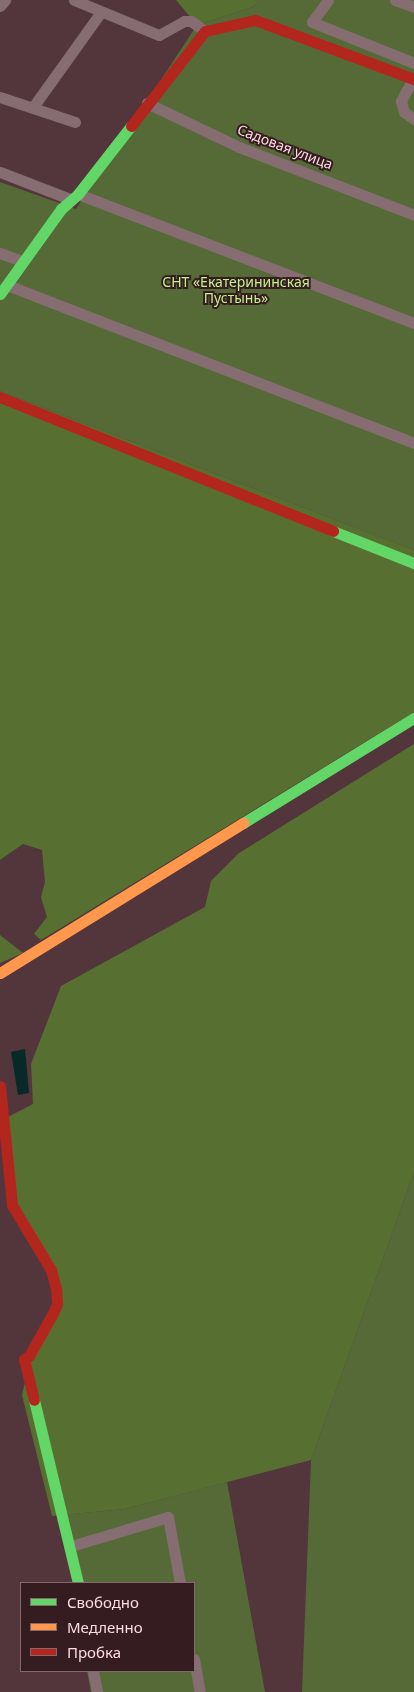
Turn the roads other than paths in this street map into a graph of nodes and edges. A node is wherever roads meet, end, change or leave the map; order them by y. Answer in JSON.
{"nodes":[{"id":1,"x":5,"y":0,"type":"edge"},
{"id":2,"x":74,"y":0,"type":"edge"},
{"id":3,"x":328,"y":0,"type":"edge"},
{"id":4,"x":395,"y":0,"type":"edge"},
{"id":5,"x":0,"y":6,"type":"edge"},
{"id":6,"x":414,"y":7,"type":"edge"},
{"id":7,"x":101,"y":12,"type":"junction"},
{"id":8,"x":205,"y":31,"type":"junction"},
{"id":9,"x":414,"y":63,"type":"edge"},
{"id":10,"x":414,"y":79,"type":"edge"},
{"id":11,"x":0,"y":97,"type":"edge"},
{"id":12,"x":147,"y":103,"type":"junction"},
{"id":13,"x":33,"y":107,"type":"junction"},
{"id":14,"x":414,"y":119,"type":"edge"},
{"id":15,"x":75,"y":122,"type":"dead end"},
{"id":16,"x":0,"y":172,"type":"edge"},
{"id":17,"x":74,"y":197,"type":"junction"},
{"id":18,"x":414,"y":215,"type":"edge"},
{"id":19,"x":0,"y":253,"type":"edge"},
{"id":20,"x":22,"y":261,"type":"junction"},
{"id":21,"x":3,"y":289,"type":"edge"},
{"id":22,"x":414,"y":323,"type":"edge"},
{"id":23,"x":0,"y":397,"type":"edge"},
{"id":24,"x":414,"y":443,"type":"edge"},
{"id":25,"x":414,"y":563,"type":"edge"},
{"id":26,"x":414,"y":718,"type":"edge"},
{"id":27,"x":0,"y":973,"type":"edge"},
{"id":28,"x":0,"y":1086,"type":"edge"},
{"id":29,"x":71,"y":1546,"type":"junction"},
{"id":30,"x":78,"y":1582,"type":"edge"},
{"id":31,"x":180,"y":1582,"type":"edge"},
{"id":32,"x":195,"y":1664,"type":"edge"},
{"id":33,"x":93,"y":1672,"type":"edge"},
{"id":34,"x":97,"y":1692,"type":"edge"},
{"id":35,"x":200,"y":1692,"type":"edge"}],
"edges":[{"from":1,"to":5,"type":"street"},
{"from":2,"to":7,"type":"street"},
{"from":3,"to":9,"type":"street"},
{"from":4,"to":6,"type":"street"},
{"from":7,"to":8,"type":"street"},
{"from":7,"to":13,"type":"street"},
{"from":8,"to":10,"type":"street"},
{"from":8,"to":12,"type":"street"},
{"from":10,"to":14,"type":"street"},
{"from":11,"to":13,"type":"street"},
{"from":12,"to":17,"type":"street"},
{"from":12,"to":18,"type":"street","name":"Садовая улица"},
{"from":13,"to":15,"type":"street"},
{"from":16,"to":17,"type":"street"},
{"from":17,"to":20,"type":"street"},
{"from":17,"to":22,"type":"street"},
{"from":19,"to":20,"type":"street"},
{"from":20,"to":21,"type":"street"},
{"from":21,"to":24,"type":"street"},
{"from":23,"to":25,"type":"street"},
{"from":26,"to":27,"type":"street"},
{"from":28,"to":29,"type":"street"},
{"from":29,"to":30,"type":"street"},
{"from":29,"to":31,"type":"street"},
{"from":32,"to":35,"type":"street"},
{"from":33,"to":34,"type":"street"}]}
